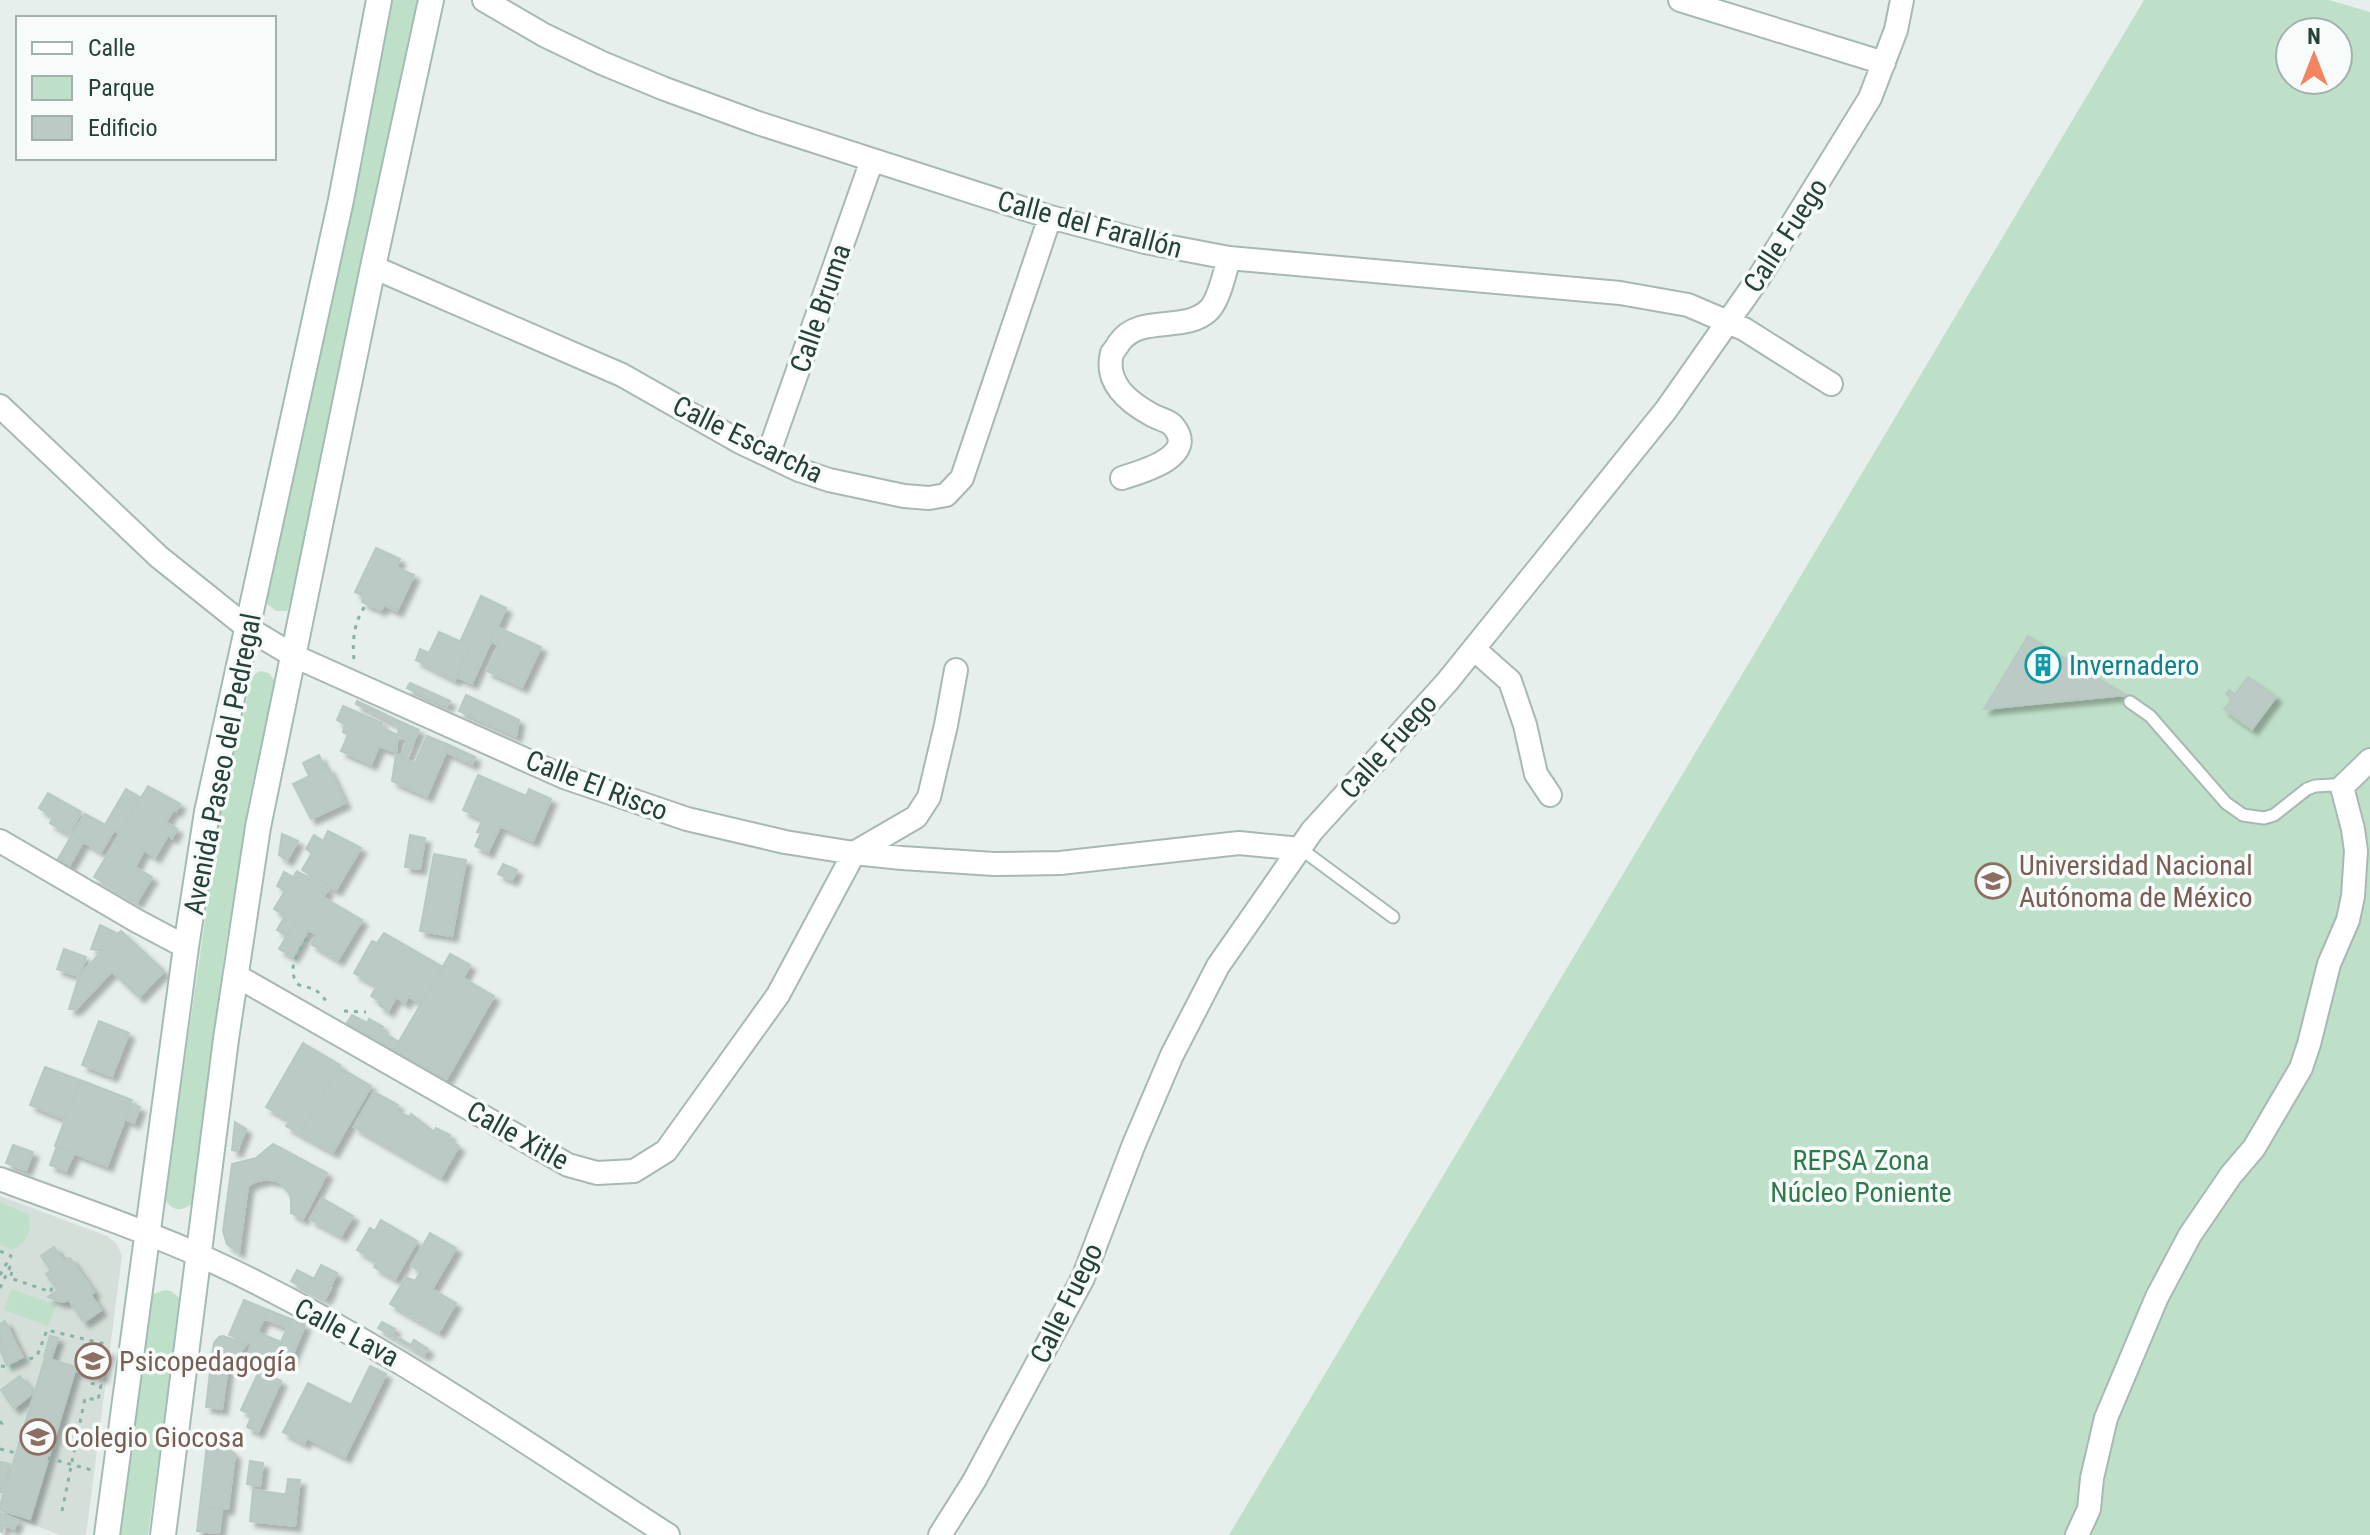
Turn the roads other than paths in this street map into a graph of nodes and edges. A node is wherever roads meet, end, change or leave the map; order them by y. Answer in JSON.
{"nodes":[{"id":1,"x":379,"y":0,"type":"edge"},
{"id":2,"x":431,"y":0,"type":"edge"},
{"id":3,"x":484,"y":0,"type":"edge"},
{"id":4,"x":1680,"y":0,"type":"edge"},
{"id":5,"x":1902,"y":0,"type":"edge"},
{"id":6,"x":1884,"y":63,"type":"junction"},
{"id":7,"x":872,"y":160,"type":"junction"},
{"id":8,"x":1050,"y":217,"type":"junction"},
{"id":9,"x":1229,"y":258,"type":"junction"},
{"id":10,"x":373,"y":267,"type":"junction"},
{"id":11,"x":1728,"y":321,"type":"junction"},
{"id":12,"x":1831,"y":384,"type":"dead end"},
{"id":13,"x":0,"y":406,"type":"edge"},
{"id":14,"x":768,"y":455,"type":"junction"},
{"id":15,"x":1122,"y":478,"type":"dead end"},
{"id":16,"x":249,"y":629,"type":"junction"},
{"id":17,"x":1474,"y":649,"type":"junction"},
{"id":18,"x":294,"y":656,"type":"junction"},
{"id":19,"x":956,"y":670,"type":"dead end"},
{"id":20,"x":2130,"y":702,"type":"dead end"},
{"id":21,"x":2370,"y":760,"type":"edge"},
{"id":22,"x":2342,"y":787,"type":"junction"},
{"id":23,"x":1550,"y":795,"type":"dead end"},
{"id":24,"x":0,"y":841,"type":"edge"},
{"id":25,"x":1301,"y":849,"type":"junction"},
{"id":26,"x":854,"y":853,"type":"junction"},
{"id":27,"x":1393,"y":917,"type":"dead end"},
{"id":28,"x":186,"y":947,"type":"junction"},
{"id":29,"x":235,"y":975,"type":"junction"},
{"id":30,"x":0,"y":1179,"type":"edge"},
{"id":31,"x":147,"y":1234,"type":"junction"},
{"id":32,"x":199,"y":1255,"type":"junction"},
{"id":33,"x":107,"y":1535,"type":"edge"},
{"id":34,"x":163,"y":1535,"type":"edge"},
{"id":35,"x":668,"y":1535,"type":"edge"},
{"id":36,"x":940,"y":1535,"type":"edge"},
{"id":37,"x":2077,"y":1535,"type":"edge"}],
"edges":[{"from":1,"to":16,"type":"main road","name":"Avenida Paseo del Pedregal"},
{"from":2,"to":10,"type":"main road","name":"Avenida Paseo del Pedregal"},
{"from":3,"to":7,"type":"street","name":"Calle del Farallón"},
{"from":4,"to":6,"type":"street"},
{"from":5,"to":6,"type":"street","name":"Calle Fuego"},
{"from":6,"to":11,"type":"street","name":"Calle Fuego"},
{"from":7,"to":8,"type":"street","name":"Calle del Farallón"},
{"from":7,"to":14,"type":"street","name":"Calle Bruma"},
{"from":8,"to":9,"type":"street","name":"Calle del Farallón"},
{"from":8,"to":14,"type":"street","name":"Calle Escarcha"},
{"from":9,"to":11,"type":"street","name":"Calle del Farallón"},
{"from":9,"to":15,"type":"street"},
{"from":10,"to":14,"type":"street","name":"Calle Escarcha"},
{"from":10,"to":18,"type":"main road","name":"Avenida Paseo del Pedregal"},
{"from":11,"to":12,"type":"street","name":"Calle del Farallón"},
{"from":11,"to":17,"type":"street","name":"Calle Fuego"},
{"from":13,"to":16,"type":"street","name":"Calle El Risco"},
{"from":16,"to":18,"type":"street","name":"Calle El Risco"},
{"from":16,"to":28,"type":"main road","name":"Avenida Paseo del Pedregal"},
{"from":17,"to":23,"type":"street"},
{"from":17,"to":25,"type":"street","name":"Calle Fuego"},
{"from":18,"to":26,"type":"street","name":"Calle El Risco"},
{"from":18,"to":29,"type":"main road","name":"Avenida Paseo del Pedregal"},
{"from":19,"to":26,"type":"street"},
{"from":20,"to":22,"type":"lane"},
{"from":21,"to":22,"type":"street"},
{"from":22,"to":37,"type":"street"},
{"from":24,"to":28,"type":"street"},
{"from":25,"to":26,"type":"street","name":"Calle El Risco"},
{"from":25,"to":27,"type":"lane"},
{"from":25,"to":36,"type":"street","name":"Calle Fuego"},
{"from":26,"to":29,"type":"street","name":"Calle Xitle"},
{"from":28,"to":31,"type":"main road","name":"Avenida Paseo del Pedregal"},
{"from":29,"to":32,"type":"main road","name":"Avenida Paseo del Pedregal"},
{"from":30,"to":31,"type":"street","name":"Calle Lava"},
{"from":31,"to":32,"type":"street","name":"Calle Lava"},
{"from":31,"to":33,"type":"main road","name":"Avenida Paseo del Pedregal"},
{"from":32,"to":34,"type":"main road","name":"Avenida Paseo del Pedregal"},
{"from":32,"to":35,"type":"street","name":"Calle Lava"}]}
